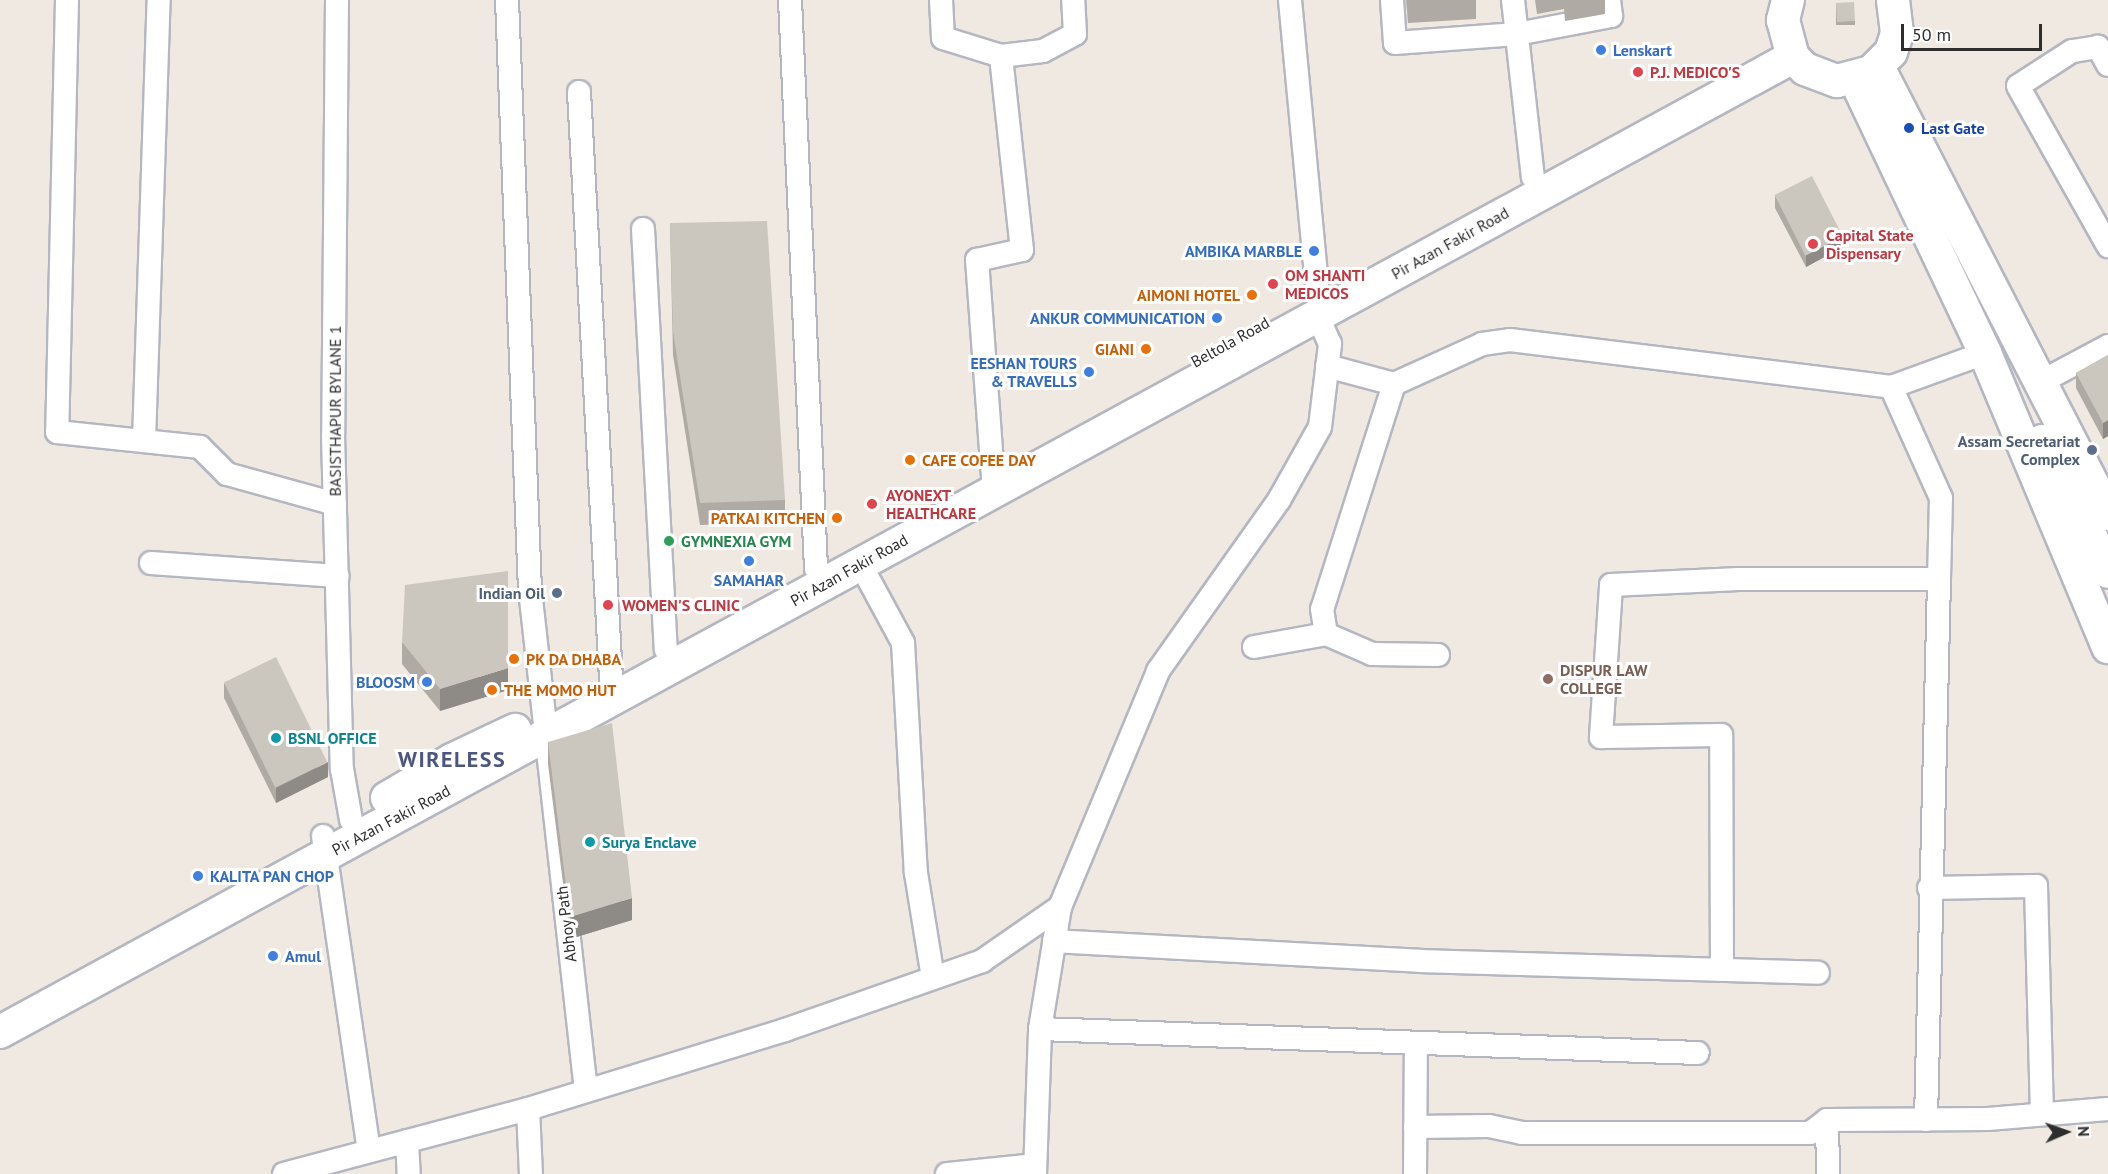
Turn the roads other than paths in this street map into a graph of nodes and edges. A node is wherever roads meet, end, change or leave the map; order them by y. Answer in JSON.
{"nodes":[{"id":1,"x":68,"y":0,"type":"edge"},
{"id":2,"x":159,"y":0,"type":"edge"},
{"id":3,"x":337,"y":0,"type":"edge"},
{"id":4,"x":507,"y":0,"type":"edge"},
{"id":5,"x":790,"y":0,"type":"edge"},
{"id":6,"x":941,"y":0,"type":"edge"},
{"id":7,"x":1073,"y":0,"type":"edge"},
{"id":8,"x":1290,"y":0,"type":"edge"},
{"id":9,"x":1392,"y":0,"type":"edge"},
{"id":10,"x":1513,"y":0,"type":"edge"},
{"id":11,"x":1609,"y":0,"type":"edge"},
{"id":12,"x":1788,"y":0,"type":"edge"},
{"id":13,"x":1893,"y":0,"type":"edge"},
{"id":14,"x":1517,"y":33,"type":"junction"},
{"id":15,"x":1789,"y":48,"type":"junction"},
{"id":16,"x":1001,"y":56,"type":"junction"},
{"id":17,"x":2108,"y":65,"type":"edge"},
{"id":18,"x":1866,"y":73,"type":"junction"},
{"id":19,"x":579,"y":93,"type":"dead end"},
{"id":20,"x":1533,"y":177,"type":"junction"},
{"id":21,"x":643,"y":230,"type":"dead end"},
{"id":22,"x":2108,"y":246,"type":"edge"},
{"id":23,"x":1318,"y":305,"type":"junction"},
{"id":24,"x":2108,"y":346,"type":"edge"},
{"id":25,"x":1985,"y":353,"type":"junction"},
{"id":26,"x":1327,"y":366,"type":"junction"},
{"id":27,"x":2038,"y":383,"type":"junction"},
{"id":28,"x":1395,"y":384,"type":"junction"},
{"id":29,"x":1891,"y":387,"type":"junction"},
{"id":30,"x":2010,"y":412,"type":"junction"},
{"id":31,"x":144,"y":441,"type":"junction"},
{"id":32,"x":992,"y":482,"type":"junction"},
{"id":33,"x":335,"y":504,"type":"junction"},
{"id":34,"x":2108,"y":514,"type":"edge"},
{"id":35,"x":151,"y":563,"type":"dead end"},
{"id":36,"x":816,"y":568,"type":"junction"},
{"id":37,"x":2108,"y":572,"type":"edge"},
{"id":38,"x":338,"y":576,"type":"junction"},
{"id":39,"x":1939,"y":579,"type":"junction"},
{"id":40,"x":869,"y":580,"type":"dead end"},
{"id":41,"x":1326,"y":634,"type":"junction"},
{"id":42,"x":1254,"y":647,"type":"dead end"},
{"id":43,"x":2108,"y":647,"type":"edge"},
{"id":44,"x":666,"y":649,"type":"junction"},
{"id":45,"x":1438,"y":655,"type":"dead end"},
{"id":46,"x":610,"y":679,"type":"junction"},
{"id":47,"x":545,"y":736,"type":"junction"},
{"id":48,"x":351,"y":820,"type":"junction"},
{"id":49,"x":325,"y":845,"type":"junction"},
{"id":50,"x":1929,"y":888,"type":"junction"},
{"id":51,"x":1060,"y":907,"type":"junction"},
{"id":52,"x":1054,"y":941,"type":"junction"},
{"id":53,"x":1722,"y":970,"type":"junction"},
{"id":54,"x":1818,"y":973,"type":"dead end"},
{"id":55,"x":933,"y":978,"type":"junction"},
{"id":56,"x":0,"y":1011,"type":"edge"},
{"id":57,"x":1040,"y":1029,"type":"junction"},
{"id":58,"x":0,"y":1032,"type":"edge"},
{"id":59,"x":1416,"y":1046,"type":"junction"},
{"id":60,"x":1698,"y":1053,"type":"dead end"},
{"id":61,"x":586,"y":1091,"type":"junction"},
{"id":62,"x":528,"y":1109,"type":"junction"},
{"id":63,"x":2108,"y":1110,"type":"edge"},
{"id":64,"x":2042,"y":1114,"type":"junction"},
{"id":65,"x":1827,"y":1120,"type":"junction"},
{"id":66,"x":1926,"y":1120,"type":"junction"},
{"id":67,"x":1415,"y":1127,"type":"junction"},
{"id":68,"x":407,"y":1141,"type":"junction"},
{"id":69,"x":369,"y":1151,"type":"junction"},
{"id":70,"x":1035,"y":1170,"type":"edge"},
{"id":71,"x":284,"y":1174,"type":"edge"},
{"id":72,"x":409,"y":1174,"type":"edge"},
{"id":73,"x":531,"y":1174,"type":"edge"},
{"id":74,"x":946,"y":1174,"type":"edge"},
{"id":75,"x":1415,"y":1174,"type":"edge"},
{"id":76,"x":1828,"y":1174,"type":"edge"}],
"edges":[{"from":1,"to":31,"type":"street"},
{"from":2,"to":31,"type":"street"},
{"from":3,"to":33,"type":"street","name":"BASISTHAPUR BYLANE 1"},
{"from":4,"to":47,"type":"street","name":"Abhoy Path"},
{"from":5,"to":36,"type":"street"},
{"from":6,"to":16,"type":"street"},
{"from":7,"to":16,"type":"street"},
{"from":8,"to":23,"type":"street"},
{"from":9,"to":14,"type":"street"},
{"from":10,"to":14,"type":"street"},
{"from":11,"to":14,"type":"street"},
{"from":12,"to":15,"type":"main road"},
{"from":13,"to":18,"type":"main road"},
{"from":14,"to":20,"type":"street"},
{"from":15,"to":18,"type":"main road"},
{"from":15,"to":20,"type":"main road"},
{"from":15,"to":23,"type":"main road","name":"Pir Azan Fakir Road"},
{"from":16,"to":32,"type":"street"},
{"from":17,"to":22,"type":"street"},
{"from":18,"to":25,"type":"main road"},
{"from":18,"to":27,"type":"main road"},
{"from":19,"to":46,"type":"street"},
{"from":20,"to":23,"type":"main road"},
{"from":21,"to":44,"type":"street"},
{"from":23,"to":26,"type":"street"},
{"from":23,"to":32,"type":"main road","name":"Pir Azan Fakir Road"},
{"from":24,"to":27,"type":"street"},
{"from":25,"to":29,"type":"street"},
{"from":25,"to":30,"type":"main road"},
{"from":26,"to":28,"type":"street"},
{"from":26,"to":51,"type":"street"},
{"from":27,"to":34,"type":"main road"},
{"from":28,"to":29,"type":"street"},
{"from":28,"to":41,"type":"street"},
{"from":29,"to":39,"type":"street"},
{"from":30,"to":37,"type":"main road"},
{"from":30,"to":43,"type":"main road"},
{"from":31,"to":33,"type":"street"},
{"from":32,"to":36,"type":"main road","name":"Pir Azan Fakir Road"},
{"from":32,"to":47,"type":"main road","name":"Pir Azan Fakir Road"},
{"from":33,"to":38,"type":"street","name":"BASISTHAPUR BYLANE 1"},
{"from":35,"to":38,"type":"street"},
{"from":36,"to":44,"type":"main road","name":"Pir Azan Fakir Road"},
{"from":38,"to":48,"type":"street","name":"BASISTHAPUR BYLANE 1"},
{"from":39,"to":50,"type":"street"},
{"from":39,"to":53,"type":"street"},
{"from":40,"to":55,"type":"street"},
{"from":41,"to":42,"type":"street"},
{"from":41,"to":45,"type":"street"},
{"from":44,"to":46,"type":"main road","name":"Pir Azan Fakir Road"},
{"from":46,"to":47,"type":"main road","name":"Pir Azan Fakir Road"},
{"from":47,"to":48,"type":"main road","name":"Pir Azan Fakir Road"},
{"from":47,"to":49,"type":"main road","name":"Pir Azan Fakir Road"},
{"from":47,"to":61,"type":"street","name":"Abhoy Path"},
{"from":48,"to":49,"type":"main road","name":"Pir Azan Fakir Road"},
{"from":49,"to":56,"type":"main road","name":"Pir Azan Fakir Road"},
{"from":49,"to":58,"type":"main road","name":"Pir Azan Fakir Road"},
{"from":49,"to":69,"type":"street"},
{"from":50,"to":64,"type":"street"},
{"from":50,"to":66,"type":"street"},
{"from":51,"to":52,"type":"street"},
{"from":51,"to":55,"type":"street"},
{"from":52,"to":53,"type":"street"},
{"from":52,"to":57,"type":"street"},
{"from":53,"to":54,"type":"street"},
{"from":55,"to":61,"type":"street"},
{"from":57,"to":59,"type":"street"},
{"from":57,"to":70,"type":"street"},
{"from":59,"to":60,"type":"street"},
{"from":59,"to":67,"type":"street"},
{"from":61,"to":62,"type":"street"},
{"from":62,"to":68,"type":"street"},
{"from":62,"to":73,"type":"street"},
{"from":63,"to":64,"type":"street"},
{"from":64,"to":66,"type":"street"},
{"from":65,"to":66,"type":"street"},
{"from":65,"to":67,"type":"street"},
{"from":65,"to":76,"type":"street"},
{"from":67,"to":75,"type":"street"},
{"from":68,"to":69,"type":"street"},
{"from":68,"to":72,"type":"street"},
{"from":69,"to":71,"type":"street"},
{"from":70,"to":74,"type":"street"}]}
